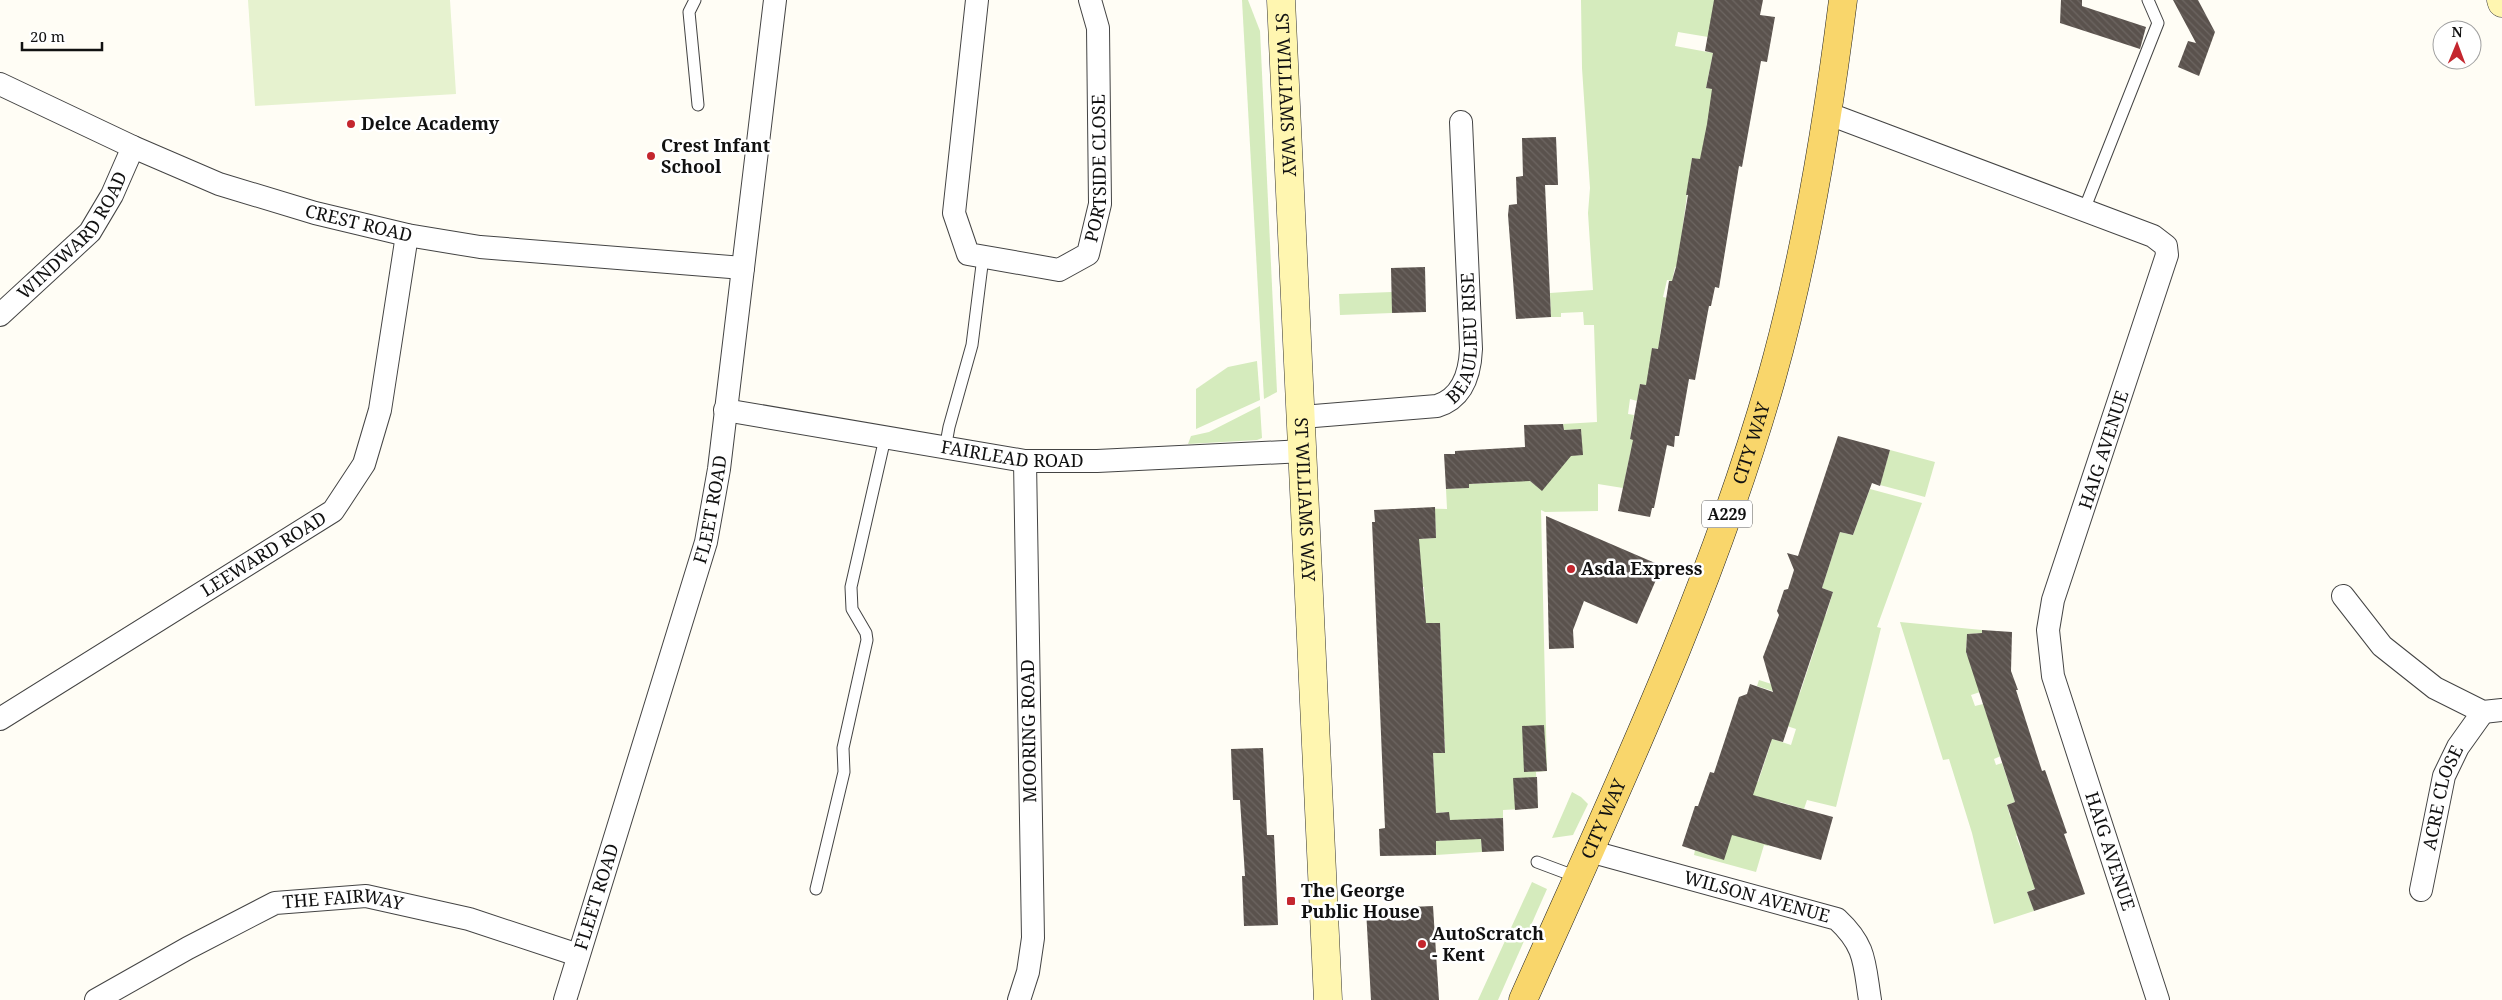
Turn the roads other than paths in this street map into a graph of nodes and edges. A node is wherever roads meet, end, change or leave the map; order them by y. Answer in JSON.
{"nodes":[{"id":1,"x":695,"y":0,"type":"edge"},
{"id":2,"x":775,"y":0,"type":"edge"},
{"id":3,"x":977,"y":0,"type":"edge"},
{"id":4,"x":1090,"y":0,"type":"edge"},
{"id":5,"x":1281,"y":0,"type":"edge"},
{"id":6,"x":1843,"y":0,"type":"edge"},
{"id":7,"x":2148,"y":0,"type":"edge"},
{"id":8,"x":0,"y":84,"type":"edge"},
{"id":9,"x":698,"y":105,"type":"dead end"},
{"id":10,"x":1829,"y":114,"type":"junction"},
{"id":11,"x":1462,"y":122,"type":"dead end"},
{"id":12,"x":133,"y":147,"type":"junction"},
{"id":13,"x":2084,"y":210,"type":"junction"},
{"id":14,"x":407,"y":235,"type":"junction"},
{"id":15,"x":983,"y":257,"type":"junction"},
{"id":16,"x":742,"y":268,"type":"junction"},
{"id":17,"x":0,"y":315,"type":"edge"},
{"id":18,"x":725,"y":410,"type":"junction"},
{"id":19,"x":1302,"y":417,"type":"junction"},
{"id":20,"x":885,"y":438,"type":"junction"},
{"id":21,"x":945,"y":449,"type":"junction"},
{"id":22,"x":1304,"y":451,"type":"junction"},
{"id":23,"x":1024,"y":461,"type":"junction"},
{"id":24,"x":2343,"y":596,"type":"dead end"},
{"id":25,"x":2492,"y":711,"type":"edge"},
{"id":26,"x":0,"y":720,"type":"edge"},
{"id":27,"x":1589,"y":851,"type":"junction"},
{"id":28,"x":1537,"y":862,"type":"dead end"},
{"id":29,"x":1577,"y":877,"type":"junction"},
{"id":30,"x":816,"y":889,"type":"dead end"},
{"id":31,"x":2421,"y":890,"type":"dead end"},
{"id":32,"x":578,"y":955,"type":"junction"},
{"id":33,"x":96,"y":1000,"type":"edge"},
{"id":34,"x":565,"y":1000,"type":"edge"},
{"id":35,"x":1019,"y":1000,"type":"edge"},
{"id":36,"x":1328,"y":1000,"type":"edge"},
{"id":37,"x":1523,"y":1000,"type":"edge"},
{"id":38,"x":1870,"y":1000,"type":"edge"},
{"id":39,"x":2158,"y":1000,"type":"edge"}],
"edges":[{"from":1,"to":9,"type":"lane"},
{"from":2,"to":16,"type":"street","name":"FLEET ROAD"},
{"from":3,"to":15,"type":"street","name":"PORTSIDE CLOSE"},
{"from":4,"to":15,"type":"street","name":"PORTSIDE CLOSE"},
{"from":5,"to":19,"type":"street","name":"ST WILLIAMS WAY"},
{"from":6,"to":10,"type":"main road","name":"CITY WAY","number":"A229"},
{"from":7,"to":13,"type":"lane"},
{"from":8,"to":12,"type":"street","name":"CREST ROAD"},
{"from":10,"to":13,"type":"street","name":"HAIG AVENUE"},
{"from":10,"to":27,"type":"main road","name":"CITY WAY","number":"A229"},
{"from":11,"to":19,"type":"street","name":"BEAULIEU RISE"},
{"from":12,"to":14,"type":"street","name":"CREST ROAD"},
{"from":12,"to":17,"type":"street","name":"WINDWARD ROAD"},
{"from":13,"to":39,"type":"street","name":"HAIG AVENUE"},
{"from":14,"to":16,"type":"street","name":"CREST ROAD"},
{"from":14,"to":26,"type":"street","name":"LEEWARD ROAD"},
{"from":15,"to":21,"type":"lane"},
{"from":16,"to":18,"type":"street","name":"FLEET ROAD"},
{"from":18,"to":20,"type":"street","name":"FAIRLEAD ROAD"},
{"from":18,"to":32,"type":"street","name":"FLEET ROAD"},
{"from":19,"to":22,"type":"street","name":"ST WILLIAMS WAY"},
{"from":20,"to":21,"type":"street","name":"FAIRLEAD ROAD"},
{"from":20,"to":30,"type":"lane"},
{"from":21,"to":23,"type":"street","name":"FAIRLEAD ROAD"},
{"from":22,"to":23,"type":"street","name":"FAIRLEAD ROAD"},
{"from":22,"to":36,"type":"street","name":"ST WILLIAMS WAY"},
{"from":23,"to":35,"type":"street","name":"MOORING ROAD"},
{"from":24,"to":25,"type":"street"},
{"from":25,"to":31,"type":"street","name":"ACRE CLOSE"},
{"from":27,"to":29,"type":"main road","name":"CITY WAY","number":"A229"},
{"from":27,"to":38,"type":"street","name":"WILSON AVENUE"},
{"from":28,"to":29,"type":"lane"},
{"from":29,"to":37,"type":"main road","name":"CITY WAY","number":"A229"},
{"from":32,"to":33,"type":"street","name":"THE FAIRWAY"},
{"from":32,"to":34,"type":"street","name":"FLEET ROAD"}]}
